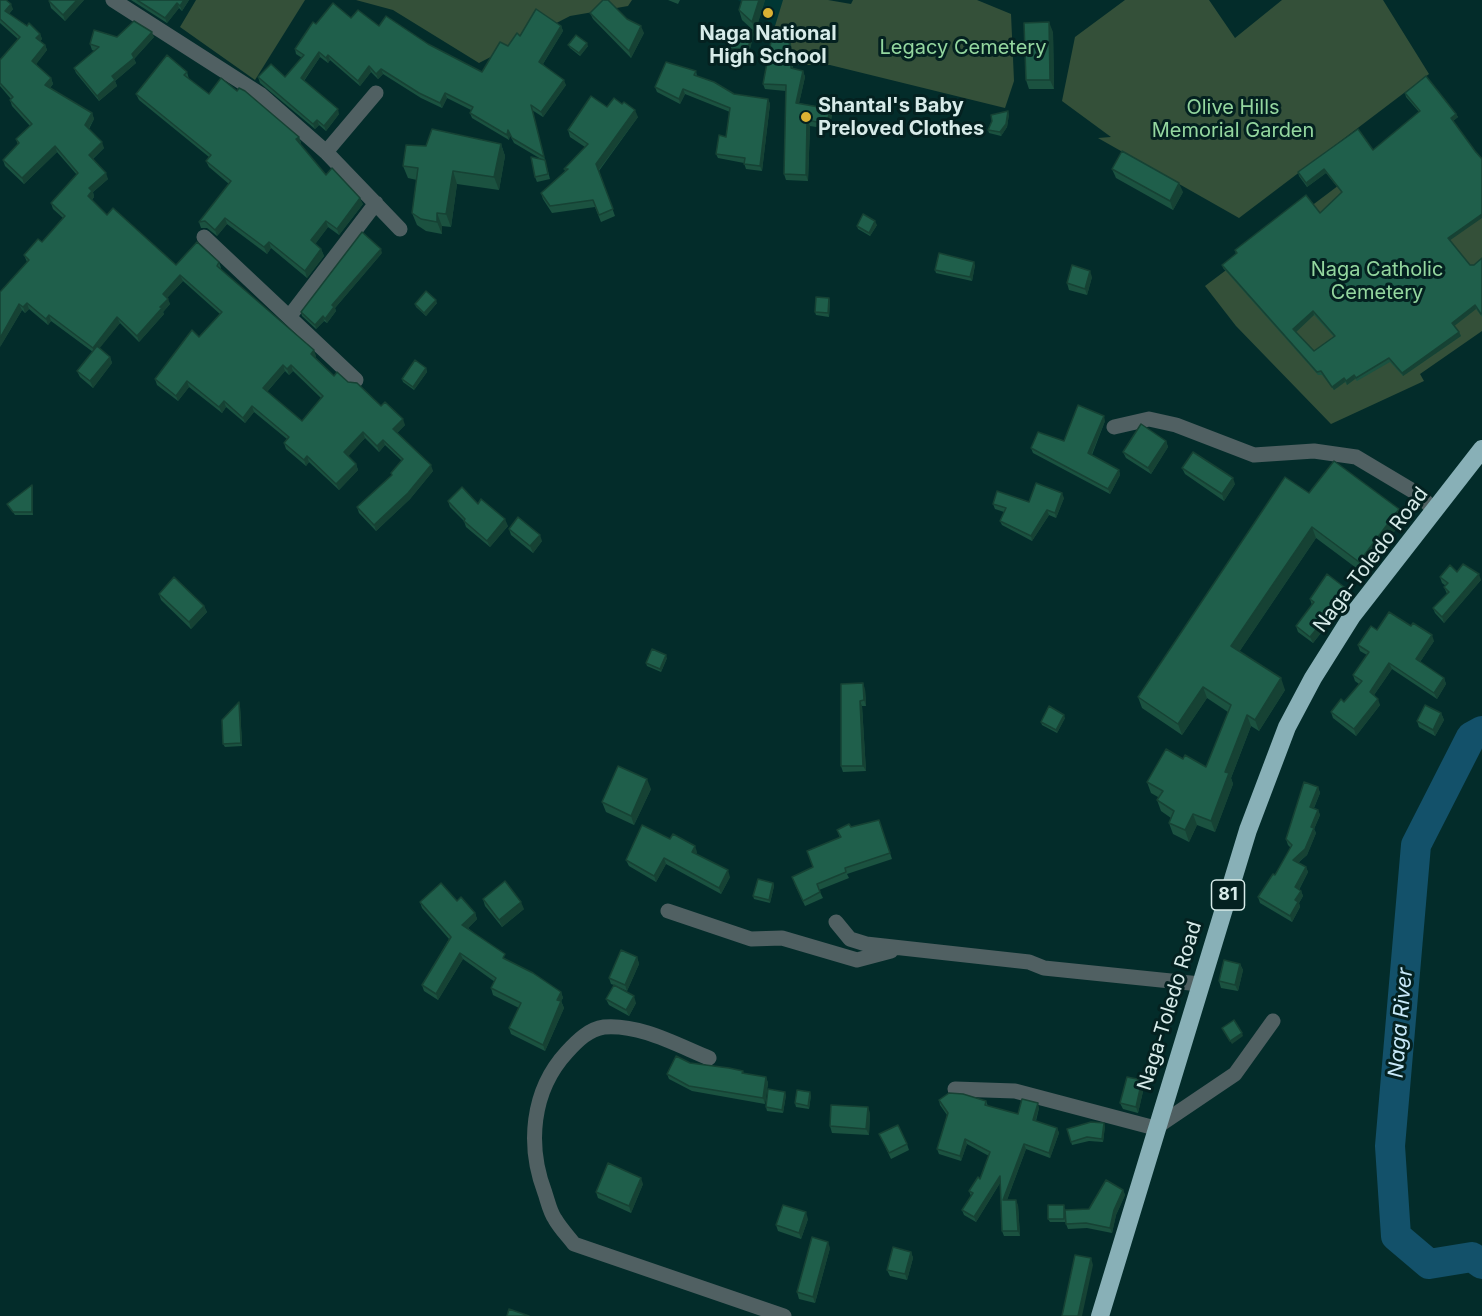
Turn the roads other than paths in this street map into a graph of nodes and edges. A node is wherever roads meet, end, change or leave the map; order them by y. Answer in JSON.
{"nodes":[{"id":1,"x":113,"y":0,"type":"edge"},
{"id":2,"x":376,"y":93,"type":"dead end"},
{"id":3,"x":326,"y":152,"type":"junction"},
{"id":4,"x":376,"y":202,"type":"junction"},
{"id":5,"x":400,"y":229,"type":"dead end"},
{"id":6,"x":204,"y":237,"type":"dead end"},
{"id":7,"x":289,"y":317,"type":"junction"},
{"id":8,"x":356,"y":380,"type":"edge"},
{"id":9,"x":1114,"y":427,"type":"dead end"},
{"id":10,"x":1482,"y":449,"type":"edge"},
{"id":11,"x":1435,"y":512,"type":"junction"},
{"id":12,"x":668,"y":911,"type":"dead end"},
{"id":13,"x":836,"y":922,"type":"dead end"},
{"id":14,"x":903,"y":948,"type":"junction"},
{"id":15,"x":1200,"y":984,"type":"junction"},
{"id":16,"x":1273,"y":1021,"type":"dead end"},
{"id":17,"x":709,"y":1058,"type":"dead end"},
{"id":18,"x":955,"y":1089,"type":"dead end"},
{"id":19,"x":1155,"y":1128,"type":"junction"},
{"id":20,"x":784,"y":1316,"type":"edge"},
{"id":21,"x":1100,"y":1316,"type":"edge"}],
"edges":[{"from":1,"to":3,"type":"street"},
{"from":2,"to":3,"type":"street"},
{"from":3,"to":4,"type":"street"},
{"from":4,"to":5,"type":"street"},
{"from":4,"to":7,"type":"street"},
{"from":6,"to":7,"type":"street"},
{"from":7,"to":8,"type":"street"},
{"from":9,"to":11,"type":"street"},
{"from":10,"to":11,"type":"highway","name":"Naga-Toledo Road","number":"81"},
{"from":11,"to":15,"type":"highway","name":"Naga-Toledo Road","number":"81"},
{"from":12,"to":14,"type":"street"},
{"from":13,"to":14,"type":"street"},
{"from":14,"to":15,"type":"street"},
{"from":15,"to":19,"type":"highway","name":"Naga-Toledo Road","number":"81"},
{"from":16,"to":19,"type":"street"},
{"from":17,"to":20,"type":"street"},
{"from":18,"to":19,"type":"street"},
{"from":19,"to":21,"type":"highway","name":"Naga-Toledo Road","number":"81"}]}
